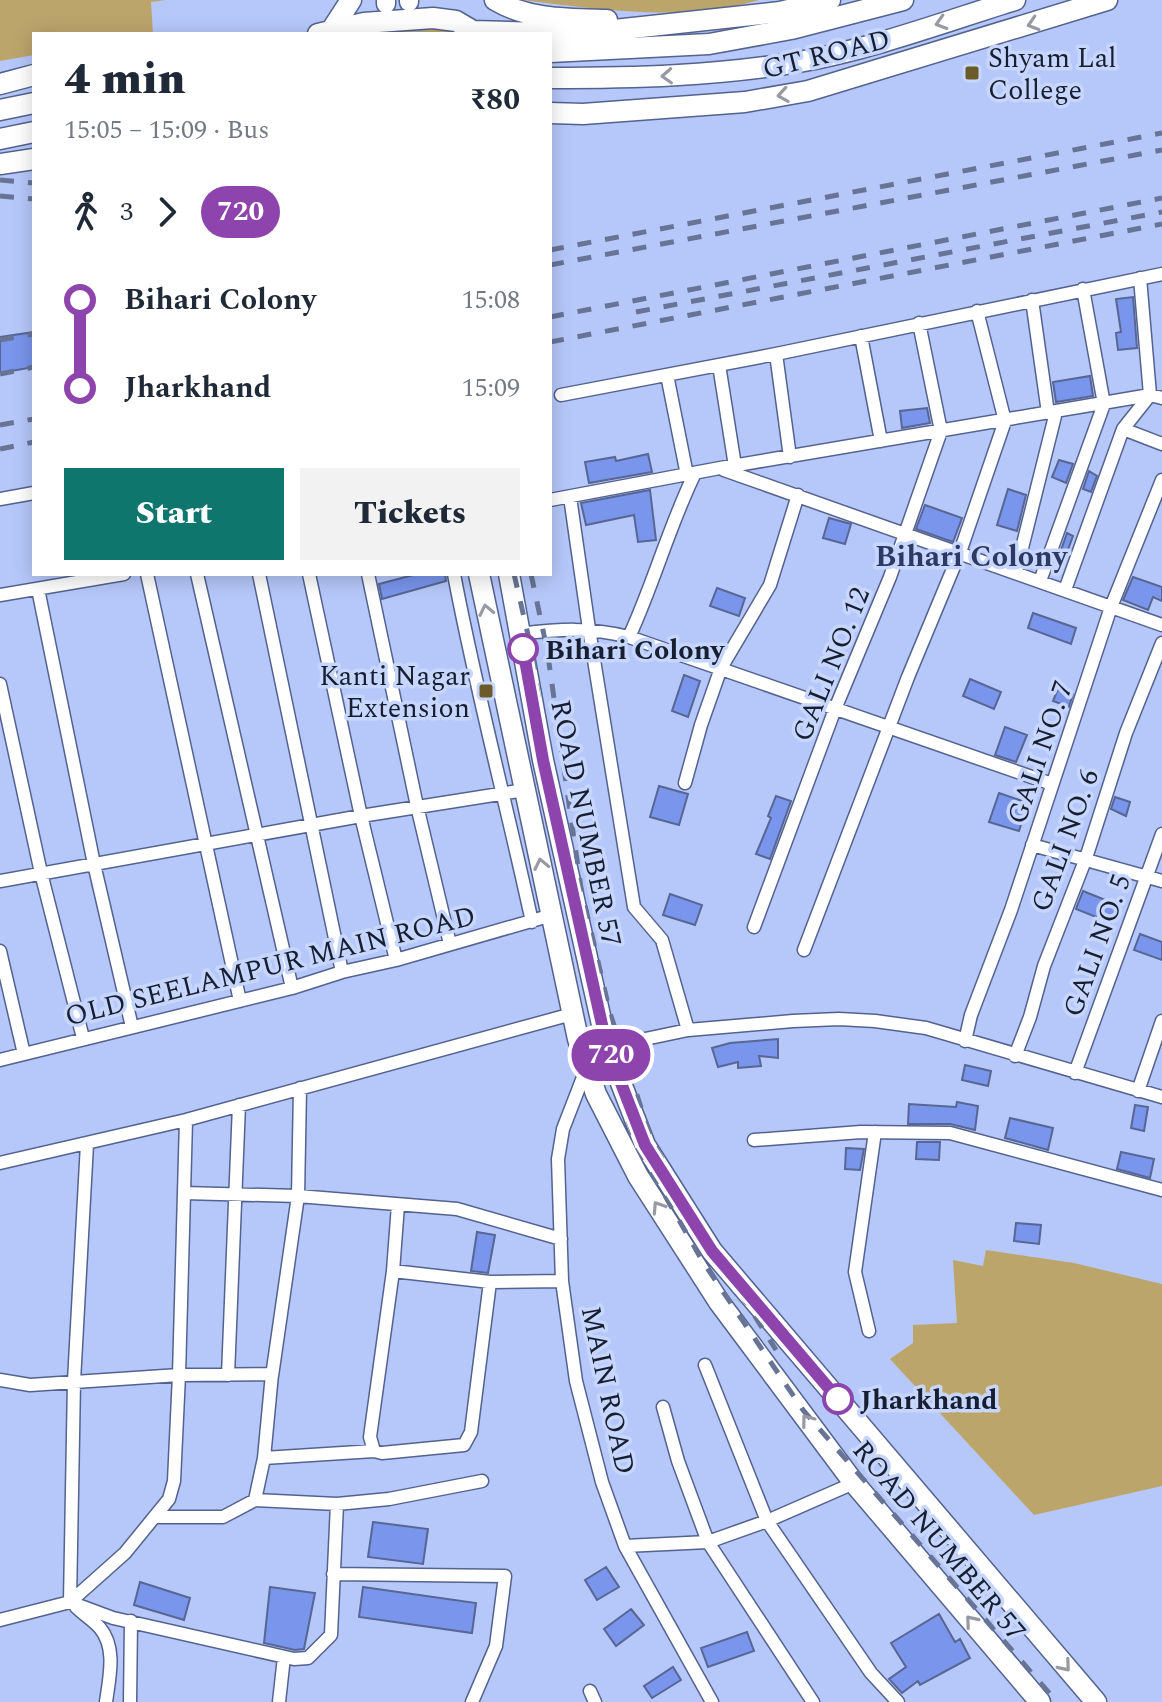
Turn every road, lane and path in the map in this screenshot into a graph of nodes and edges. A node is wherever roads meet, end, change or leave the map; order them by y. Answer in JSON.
{"nodes":[{"id":1,"x":351,"y":0,"type":"edge"},
{"id":2,"x":446,"y":0,"type":"edge"},
{"id":3,"x":495,"y":0,"type":"edge"},
{"id":4,"x":830,"y":0,"type":"edge"},
{"id":5,"x":903,"y":0,"type":"edge"},
{"id":6,"x":1015,"y":0,"type":"edge"},
{"id":7,"x":1107,"y":0,"type":"edge"},
{"id":8,"x":703,"y":22,"type":"junction"},
{"id":9,"x":468,"y":29,"type":"edge"},
{"id":10,"x":330,"y":32,"type":"edge"},
{"id":11,"x":335,"y":32,"type":"edge"},
{"id":12,"x":533,"y":32,"type":"edge"},
{"id":13,"x":552,"y":33,"type":"edge"},
{"id":14,"x":552,"y":52,"type":"edge"},
{"id":15,"x":32,"y":76,"type":"edge"},
{"id":16,"x":552,"y":78,"type":"edge"},
{"id":17,"x":0,"y":84,"type":"edge"},
{"id":18,"x":32,"y":103,"type":"edge"},
{"id":19,"x":0,"y":110,"type":"edge"},
{"id":20,"x":552,"y":113,"type":"edge"},
{"id":21,"x":583,"y":114,"type":"junction"},
{"id":22,"x":552,"y":124,"type":"edge"},
{"id":23,"x":32,"y":132,"type":"edge"},
{"id":24,"x":0,"y":139,"type":"edge"},
{"id":25,"x":32,"y":159,"type":"edge"},
{"id":26,"x":0,"y":164,"type":"edge"},
{"id":27,"x":1162,"y":274,"type":"edge"},
{"id":28,"x":1140,"y":278,"type":"junction"},
{"id":29,"x":1083,"y":289,"type":"junction"},
{"id":30,"x":1032,"y":300,"type":"junction"},
{"id":31,"x":977,"y":311,"type":"junction"},
{"id":32,"x":919,"y":323,"type":"junction"},
{"id":33,"x":861,"y":336,"type":"junction"},
{"id":34,"x":776,"y":354,"type":"junction"},
{"id":35,"x":719,"y":365,"type":"junction"},
{"id":36,"x":667,"y":375,"type":"junction"},
{"id":37,"x":561,"y":395,"type":"dead end"},
{"id":38,"x":1156,"y":397,"type":"edge"},
{"id":39,"x":1104,"y":404,"type":"junction"},
{"id":40,"x":1052,"y":412,"type":"junction"},
{"id":41,"x":1005,"y":421,"type":"junction"},
{"id":42,"x":1123,"y":429,"type":"junction"},
{"id":43,"x":941,"y":431,"type":"junction"},
{"id":44,"x":881,"y":441,"type":"junction"},
{"id":45,"x":1162,"y":444,"type":"edge"},
{"id":46,"x":790,"y":457,"type":"junction"},
{"id":47,"x":735,"y":466,"type":"junction"},
{"id":48,"x":720,"y":468,"type":"junction"},
{"id":49,"x":691,"y":474,"type":"junction"},
{"id":50,"x":1162,"y":480,"type":"edge"},
{"id":51,"x":32,"y":493,"type":"edge"},
{"id":52,"x":798,"y":495,"type":"junction"},
{"id":53,"x":570,"y":497,"type":"junction"},
{"id":54,"x":0,"y":499,"type":"edge"},
{"id":55,"x":552,"y":500,"type":"edge"},
{"id":56,"x":906,"y":533,"type":"junction"},
{"id":57,"x":960,"y":552,"type":"junction"},
{"id":58,"x":1016,"y":572,"type":"junction"},
{"id":59,"x":113,"y":576,"type":"edge"},
{"id":60,"x":147,"y":576,"type":"edge"},
{"id":61,"x":197,"y":576,"type":"edge"},
{"id":62,"x":259,"y":576,"type":"edge"},
{"id":63,"x":309,"y":576,"type":"edge"},
{"id":64,"x":368,"y":576,"type":"edge"},
{"id":65,"x":454,"y":576,"type":"edge"},
{"id":66,"x":479,"y":576,"type":"edge"},
{"id":67,"x":509,"y":576,"type":"edge"},
{"id":68,"x":1040,"y":581,"type":"junction"},
{"id":69,"x":38,"y":589,"type":"junction"},
{"id":70,"x":1065,"y":590,"type":"junction"},
{"id":71,"x":0,"y":595,"type":"edge"},
{"id":72,"x":1111,"y":607,"type":"junction"},
{"id":73,"x":1162,"y":625,"type":"edge"},
{"id":74,"x":589,"y":629,"type":"junction"},
{"id":75,"x":520,"y":634,"type":"junction"},
{"id":76,"x":629,"y":637,"type":"junction"},
{"id":77,"x":1162,"y":643,"type":"edge"},
{"id":78,"x":721,"y":668,"type":"junction"},
{"id":79,"x":0,"y":684,"type":"edge"},
{"id":80,"x":835,"y":709,"type":"junction"},
{"id":81,"x":889,"y":728,"type":"junction"},
{"id":82,"x":685,"y":783,"type":"dead end"},
{"id":83,"x":1052,"y":784,"type":"junction"},
{"id":84,"x":525,"y":790,"type":"junction"},
{"id":85,"x":504,"y":793,"type":"junction"},
{"id":86,"x":417,"y":806,"type":"junction"},
{"id":87,"x":361,"y":816,"type":"junction"},
{"id":88,"x":310,"y":825,"type":"junction"},
{"id":89,"x":258,"y":834,"type":"junction"},
{"id":90,"x":1162,"y":834,"type":"edge"},
{"id":91,"x":205,"y":844,"type":"junction"},
{"id":92,"x":1032,"y":845,"type":"junction"},
{"id":93,"x":1086,"y":858,"type":"junction"},
{"id":94,"x":94,"y":864,"type":"junction"},
{"id":95,"x":41,"y":873,"type":"junction"},
{"id":96,"x":1147,"y":877,"type":"junction"},
{"id":97,"x":0,"y":881,"type":"edge"},
{"id":98,"x":1162,"y":881,"type":"edge"},
{"id":99,"x":542,"y":919,"type":"junction"},
{"id":100,"x":754,"y":927,"type":"dead end"},
{"id":101,"x":450,"y":944,"type":"junction"},
{"id":102,"x":804,"y":950,"type":"dead end"},
{"id":103,"x":0,"y":951,"type":"edge"},
{"id":104,"x":396,"y":960,"type":"junction"},
{"id":105,"x":342,"y":972,"type":"junction"},
{"id":106,"x":292,"y":988,"type":"junction"},
{"id":107,"x":240,"y":1001,"type":"junction"},
{"id":108,"x":572,"y":1014,"type":"junction"},
{"id":109,"x":1162,"y":1021,"type":"edge"},
{"id":110,"x":132,"y":1027,"type":"junction"},
{"id":111,"x":688,"y":1030,"type":"junction"},
{"id":112,"x":83,"y":1038,"type":"junction"},
{"id":113,"x":965,"y":1041,"type":"junction"},
{"id":114,"x":607,"y":1047,"type":"junction"},
{"id":115,"x":24,"y":1054,"type":"junction"},
{"id":116,"x":1015,"y":1056,"type":"junction"},
{"id":117,"x":0,"y":1060,"type":"edge"},
{"id":118,"x":587,"y":1067,"type":"junction"},
{"id":119,"x":1075,"y":1073,"type":"junction"},
{"id":120,"x":300,"y":1088,"type":"junction"},
{"id":121,"x":1138,"y":1091,"type":"junction"},
{"id":122,"x":1162,"y":1097,"type":"edge"},
{"id":123,"x":239,"y":1105,"type":"junction"},
{"id":124,"x":186,"y":1120,"type":"junction"},
{"id":125,"x":875,"y":1132,"type":"junction"},
{"id":126,"x":754,"y":1140,"type":"dead end"},
{"id":127,"x":87,"y":1144,"type":"junction"},
{"id":128,"x":0,"y":1163,"type":"edge"},
{"id":129,"x":1162,"y":1190,"type":"edge"},
{"id":130,"x":184,"y":1193,"type":"junction"},
{"id":131,"x":236,"y":1194,"type":"junction"},
{"id":132,"x":298,"y":1196,"type":"junction"},
{"id":133,"x":398,"y":1205,"type":"junction"},
{"id":134,"x":561,"y":1239,"type":"junction"},
{"id":135,"x":393,"y":1271,"type":"junction"},
{"id":136,"x":562,"y":1281,"type":"junction"},
{"id":137,"x":490,"y":1282,"type":"junction"},
{"id":138,"x":869,"y":1331,"type":"dead end"},
{"id":139,"x":705,"y":1365,"type":"dead end"},
{"id":140,"x":179,"y":1375,"type":"junction"},
{"id":141,"x":228,"y":1375,"type":"junction"},
{"id":142,"x":272,"y":1376,"type":"junction"},
{"id":143,"x":0,"y":1380,"type":"edge"},
{"id":144,"x":74,"y":1381,"type":"junction"},
{"id":145,"x":663,"y":1407,"type":"dead end"},
{"id":146,"x":374,"y":1451,"type":"junction"},
{"id":147,"x":264,"y":1458,"type":"junction"},
{"id":148,"x":482,"y":1481,"type":"dead end"},
{"id":149,"x":854,"y":1483,"type":"junction"},
{"id":150,"x":255,"y":1500,"type":"junction"},
{"id":151,"x":337,"y":1504,"type":"junction"},
{"id":152,"x":156,"y":1517,"type":"junction"},
{"id":153,"x":767,"y":1521,"type":"junction"},
{"id":154,"x":708,"y":1542,"type":"junction"},
{"id":155,"x":625,"y":1546,"type":"junction"},
{"id":156,"x":333,"y":1574,"type":"junction"},
{"id":157,"x":70,"y":1602,"type":"junction"},
{"id":158,"x":0,"y":1620,"type":"edge"},
{"id":159,"x":131,"y":1621,"type":"junction"},
{"id":160,"x":284,"y":1657,"type":"junction"},
{"id":161,"x":707,"y":1700,"type":"edge"},
{"id":162,"x":106,"y":1702,"type":"edge"},
{"id":163,"x":130,"y":1702,"type":"edge"},
{"id":164,"x":279,"y":1702,"type":"edge"},
{"id":165,"x":472,"y":1702,"type":"edge"},
{"id":166,"x":813,"y":1702,"type":"edge"},
{"id":167,"x":898,"y":1702,"type":"edge"},
{"id":168,"x":1040,"y":1702,"type":"edge"},
{"id":169,"x":1096,"y":1702,"type":"edge"}],
"edges":[{"from":1,"to":10,"type":"main road"},
{"from":2,"to":9,"type":"main road"},
{"from":3,"to":8,"type":"main road"},
{"from":4,"to":8,"type":"main road","name":"GT ROAD"},
{"from":5,"to":14,"type":"main road"},
{"from":6,"to":16,"type":"main road","one_way":true},
{"from":7,"to":21,"type":"main road","name":"GT ROAD","one_way":true},
{"from":8,"to":13,"type":"main road","name":"GT ROAD"},
{"from":9,"to":11,"type":"main road","name":"GT ROAD"},
{"from":9,"to":12,"type":"main road","name":"GT ROAD"},
{"from":15,"to":17,"type":"main road"},
{"from":18,"to":19,"type":"main road"},
{"from":20,"to":21,"type":"main road","name":"GT ROAD"},
{"from":21,"to":22,"type":"main road"},
{"from":23,"to":24,"type":"main road"},
{"from":25,"to":26,"type":"main road"},
{"from":27,"to":28,"type":"street"},
{"from":28,"to":29,"type":"street"},
{"from":28,"to":38,"type":"street"},
{"from":29,"to":30,"type":"street"},
{"from":29,"to":39,"type":"street"},
{"from":30,"to":31,"type":"street"},
{"from":30,"to":40,"type":"street"},
{"from":31,"to":32,"type":"street"},
{"from":31,"to":41,"type":"street"},
{"from":32,"to":33,"type":"street"},
{"from":32,"to":43,"type":"street"},
{"from":33,"to":34,"type":"street"},
{"from":33,"to":44,"type":"street"},
{"from":34,"to":35,"type":"street"},
{"from":34,"to":46,"type":"street"},
{"from":35,"to":36,"type":"street"},
{"from":35,"to":47,"type":"street"},
{"from":36,"to":37,"type":"street"},
{"from":36,"to":49,"type":"street"},
{"from":38,"to":39,"type":"street"},
{"from":38,"to":42,"type":"street"},
{"from":39,"to":40,"type":"street"},
{"from":39,"to":68,"type":"street"},
{"from":40,"to":41,"type":"street"},
{"from":40,"to":58,"type":"street"},
{"from":41,"to":43,"type":"street"},
{"from":41,"to":57,"type":"street"},
{"from":42,"to":45,"type":"street"},
{"from":42,"to":70,"type":"street"},
{"from":43,"to":44,"type":"street"},
{"from":43,"to":56,"type":"street","name":"GALI NO. 12"},
{"from":44,"to":46,"type":"street"},
{"from":46,"to":47,"type":"street"},
{"from":47,"to":48,"type":"street"},
{"from":48,"to":49,"type":"street"},
{"from":48,"to":52,"type":"street"},
{"from":49,"to":53,"type":"street"},
{"from":49,"to":76,"type":"street"},
{"from":50,"to":72,"type":"street","name":"GALI NO. 7"},
{"from":51,"to":54,"type":"street"},
{"from":52,"to":56,"type":"street"},
{"from":52,"to":78,"type":"street"},
{"from":53,"to":55,"type":"street"},
{"from":53,"to":74,"type":"street"},
{"from":56,"to":57,"type":"street"},
{"from":56,"to":80,"type":"street","name":"GALI NO. 12"},
{"from":57,"to":58,"type":"street"},
{"from":57,"to":81,"type":"street"},
{"from":58,"to":68,"type":"street"},
{"from":59,"to":69,"type":"street"},
{"from":60,"to":91,"type":"street"},
{"from":61,"to":89,"type":"street"},
{"from":62,"to":88,"type":"street"},
{"from":63,"to":87,"type":"street"},
{"from":64,"to":86,"type":"street"},
{"from":65,"to":85,"type":"street"},
{"from":84,"to":66,"type":"main road","name":"ROAD NUMBER 57","one_way":true},
{"from":67,"to":75,"type":"main road","name":"ROAD NUMBER 57"},
{"from":68,"to":70,"type":"street"},
{"from":69,"to":71,"type":"street"},
{"from":69,"to":94,"type":"street"},
{"from":70,"to":72,"type":"street"},
{"from":72,"to":73,"type":"street"},
{"from":72,"to":83,"type":"street","name":"GALI NO. 7"},
{"from":74,"to":75,"type":"street"},
{"from":74,"to":76,"type":"street"},
{"from":74,"to":111,"type":"street"},
{"from":75,"to":114,"type":"main road","name":"ROAD NUMBER 57"},
{"from":76,"to":78,"type":"street"},
{"from":77,"to":93,"type":"street","name":"GALI NO. 6"},
{"from":78,"to":80,"type":"street"},
{"from":78,"to":82,"type":"street"},
{"from":79,"to":95,"type":"street"},
{"from":80,"to":81,"type":"street"},
{"from":80,"to":100,"type":"street","name":"GALI NO. 12"},
{"from":81,"to":83,"type":"street"},
{"from":81,"to":102,"type":"street"},
{"from":83,"to":92,"type":"street","name":"GALI NO. 7"},
{"from":84,"to":85,"type":"street"},
{"from":99,"to":84,"type":"main road","name":"ROAD NUMBER 57","one_way":true},
{"from":85,"to":86,"type":"street"},
{"from":85,"to":99,"type":"street"},
{"from":86,"to":87,"type":"street"},
{"from":86,"to":101,"type":"street"},
{"from":87,"to":88,"type":"street"},
{"from":87,"to":104,"type":"street"},
{"from":88,"to":89,"type":"street"},
{"from":88,"to":105,"type":"street"},
{"from":89,"to":91,"type":"street"},
{"from":89,"to":106,"type":"street"},
{"from":90,"to":96,"type":"street","name":"GALI NO. 5"},
{"from":91,"to":94,"type":"street"},
{"from":91,"to":107,"type":"street"},
{"from":92,"to":93,"type":"street"},
{"from":92,"to":113,"type":"street","name":"GALI NO. 7"},
{"from":93,"to":96,"type":"street"},
{"from":93,"to":116,"type":"street","name":"GALI NO. 6"},
{"from":94,"to":95,"type":"street"},
{"from":94,"to":110,"type":"street"},
{"from":95,"to":97,"type":"street"},
{"from":95,"to":112,"type":"street"},
{"from":96,"to":98,"type":"street"},
{"from":96,"to":119,"type":"street","name":"GALI NO. 5"},
{"from":99,"to":101,"type":"street","name":"OLD SEELAMPUR MAIN ROAD"},
{"from":99,"to":108,"type":"main road","name":"ROAD NUMBER 57"},
{"from":101,"to":104,"type":"street","name":"OLD SEELAMPUR MAIN ROAD"},
{"from":103,"to":115,"type":"street"},
{"from":104,"to":105,"type":"street","name":"OLD SEELAMPUR MAIN ROAD"},
{"from":105,"to":106,"type":"street","name":"OLD SEELAMPUR MAIN ROAD"},
{"from":106,"to":107,"type":"street","name":"OLD SEELAMPUR MAIN ROAD"},
{"from":107,"to":110,"type":"street","name":"OLD SEELAMPUR MAIN ROAD"},
{"from":108,"to":118,"type":"main road","name":"ROAD NUMBER 57"},
{"from":108,"to":120,"type":"street"},
{"from":109,"to":121,"type":"street"},
{"from":110,"to":112,"type":"street","name":"OLD SEELAMPUR MAIN ROAD"},
{"from":111,"to":113,"type":"street"},
{"from":111,"to":114,"type":"street"},
{"from":112,"to":115,"type":"street","name":"OLD SEELAMPUR MAIN ROAD"},
{"from":113,"to":116,"type":"street"},
{"from":114,"to":169,"type":"main road","name":"ROAD NUMBER 57","one_way":true},
{"from":115,"to":117,"type":"street","name":"OLD SEELAMPUR MAIN ROAD"},
{"from":116,"to":119,"type":"street"},
{"from":118,"to":134,"type":"street","name":"MAIN ROAD"},
{"from":149,"to":118,"type":"main road","name":"ROAD NUMBER 57","one_way":true},
{"from":119,"to":121,"type":"street"},
{"from":120,"to":123,"type":"street"},
{"from":120,"to":132,"type":"street"},
{"from":121,"to":122,"type":"street"},
{"from":123,"to":124,"type":"street"},
{"from":123,"to":131,"type":"street"},
{"from":124,"to":127,"type":"street"},
{"from":124,"to":130,"type":"street"},
{"from":125,"to":126,"type":"street"},
{"from":125,"to":129,"type":"street"},
{"from":125,"to":138,"type":"street"},
{"from":127,"to":128,"type":"street"},
{"from":127,"to":144,"type":"street"},
{"from":130,"to":131,"type":"street"},
{"from":130,"to":140,"type":"street"},
{"from":131,"to":132,"type":"street"},
{"from":131,"to":141,"type":"street"},
{"from":132,"to":133,"type":"street"},
{"from":132,"to":142,"type":"street"},
{"from":133,"to":134,"type":"street"},
{"from":133,"to":135,"type":"street"},
{"from":134,"to":136,"type":"street","name":"MAIN ROAD"},
{"from":135,"to":137,"type":"street"},
{"from":135,"to":146,"type":"street"},
{"from":136,"to":137,"type":"street"},
{"from":136,"to":155,"type":"street","name":"MAIN ROAD"},
{"from":137,"to":146,"type":"street"},
{"from":139,"to":153,"type":"street"},
{"from":140,"to":141,"type":"street"},
{"from":140,"to":144,"type":"street"},
{"from":140,"to":152,"type":"street"},
{"from":141,"to":142,"type":"street"},
{"from":142,"to":147,"type":"street"},
{"from":143,"to":144,"type":"street"},
{"from":144,"to":157,"type":"street"},
{"from":145,"to":154,"type":"street"},
{"from":146,"to":147,"type":"street"},
{"from":147,"to":150,"type":"street"},
{"from":148,"to":151,"type":"street"},
{"from":149,"to":153,"type":"street"},
{"from":168,"to":149,"type":"main road","name":"ROAD NUMBER 57","one_way":true},
{"from":150,"to":151,"type":"street"},
{"from":150,"to":152,"type":"street"},
{"from":151,"to":156,"type":"street"},
{"from":152,"to":157,"type":"street"},
{"from":153,"to":154,"type":"street"},
{"from":153,"to":167,"type":"street"},
{"from":154,"to":155,"type":"street"},
{"from":154,"to":166,"type":"street"},
{"from":155,"to":161,"type":"street","name":"MAIN ROAD"},
{"from":156,"to":160,"type":"street"},
{"from":156,"to":165,"type":"street"},
{"from":157,"to":158,"type":"street"},
{"from":157,"to":159,"type":"street"},
{"from":157,"to":162,"type":"street"},
{"from":159,"to":160,"type":"street"},
{"from":159,"to":163,"type":"street"},
{"from":160,"to":164,"type":"street"}]}
